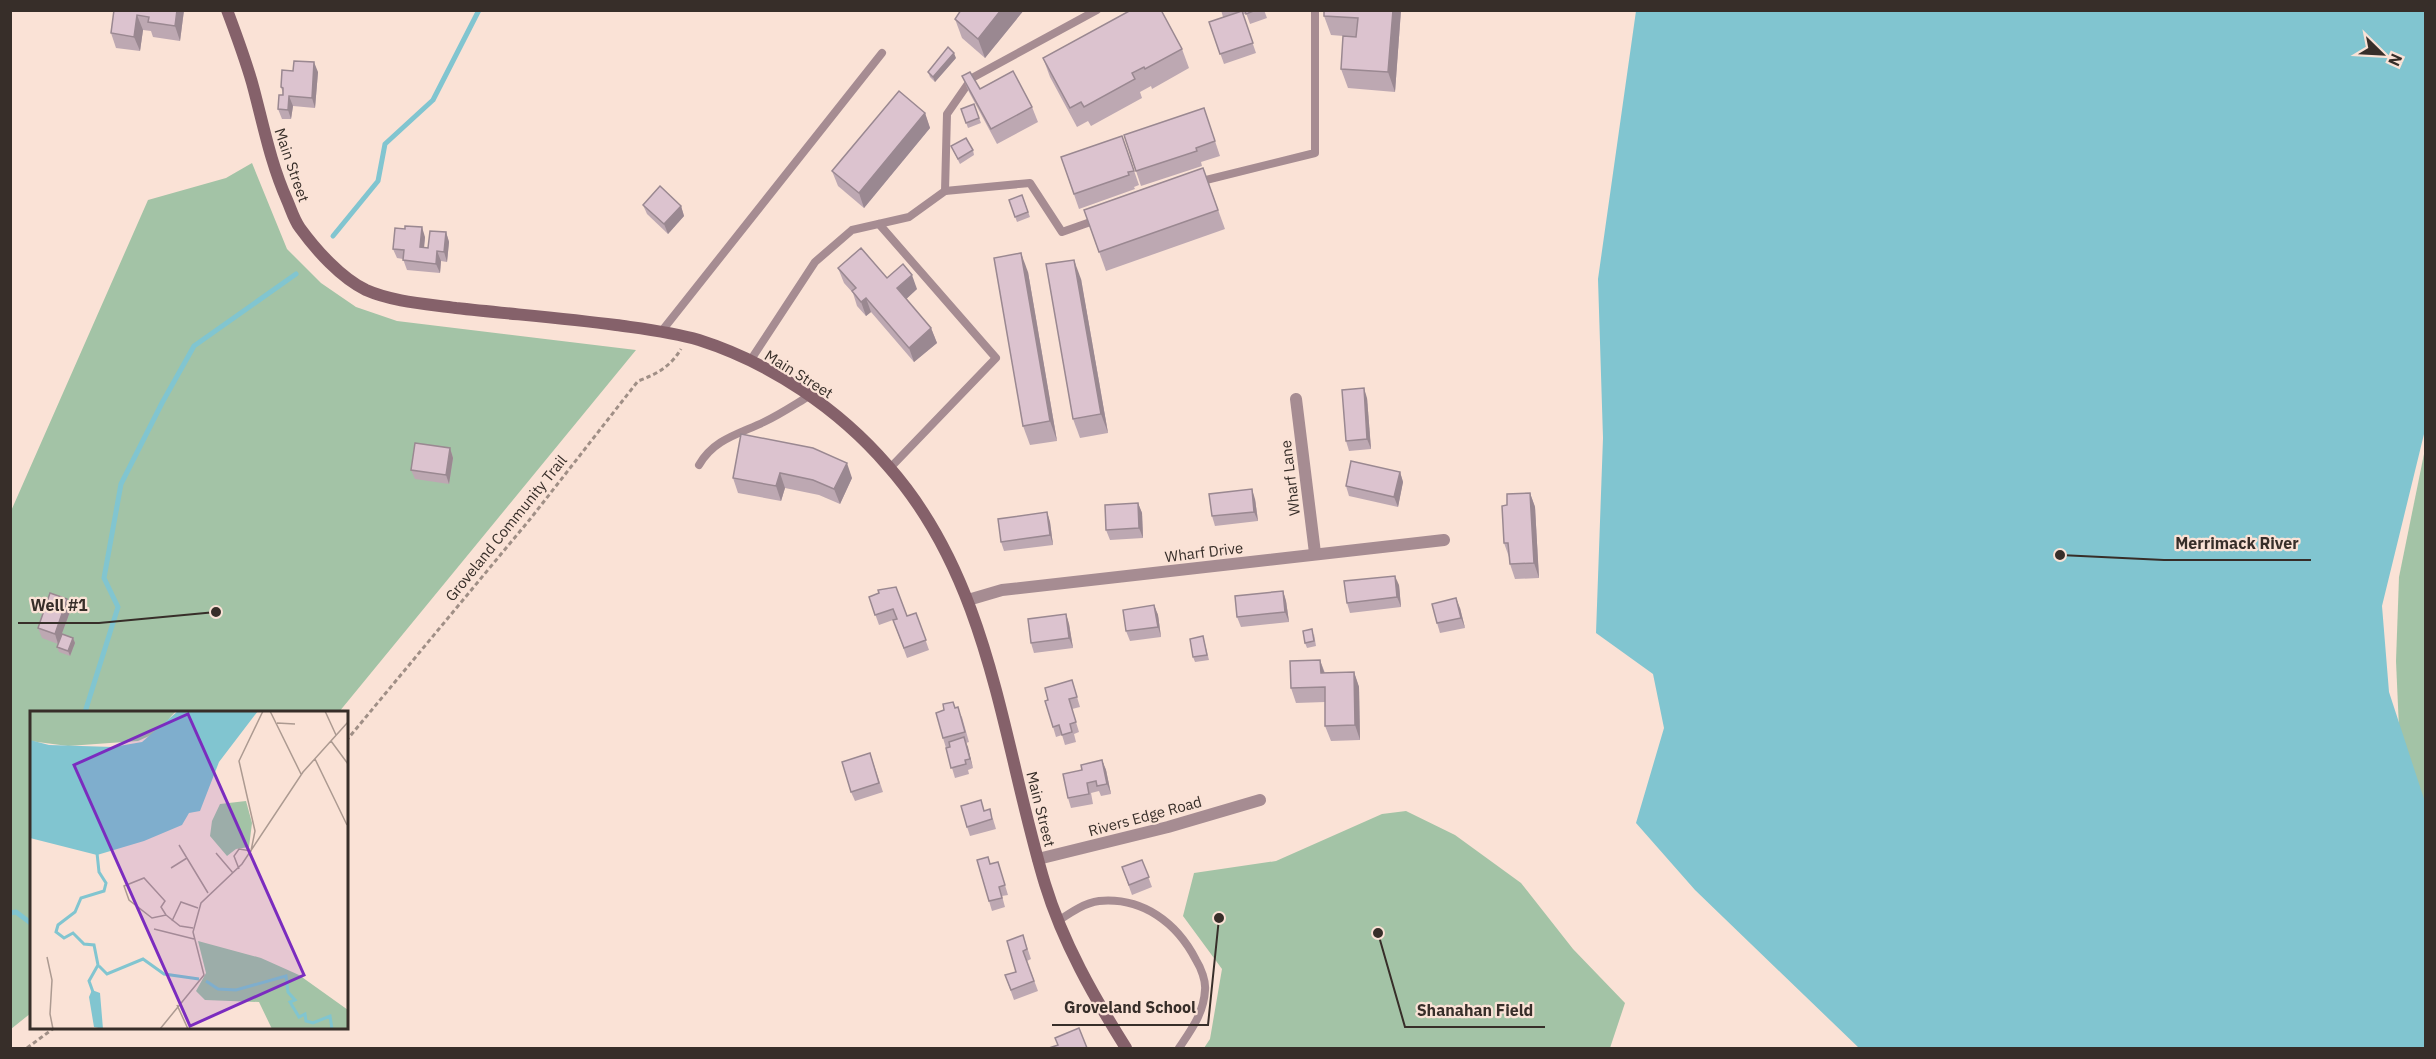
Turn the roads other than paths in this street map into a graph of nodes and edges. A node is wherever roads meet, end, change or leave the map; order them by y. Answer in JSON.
{"nodes":[{"id":1,"x":227,"y":10,"type":"edge"},
{"id":2,"x":1096,"y":10,"type":"edge"},
{"id":3,"x":1315,"y":10,"type":"edge"},
{"id":4,"x":882,"y":53,"type":"dead end"},
{"id":5,"x":1188,"y":186,"type":"edge"},
{"id":6,"x":945,"y":191,"type":"junction"},
{"id":7,"x":1104,"y":217,"type":"edge"},
{"id":8,"x":879,"y":224,"type":"junction"},
{"id":9,"x":661,"y":332,"type":"junction"},
{"id":10,"x":750,"y":361,"type":"junction"},
{"id":11,"x":809,"y":396,"type":"junction"},
{"id":12,"x":1296,"y":399,"type":"dead end"},
{"id":13,"x":699,"y":465,"type":"dead end"},
{"id":14,"x":890,"y":468,"type":"junction"},
{"id":15,"x":1444,"y":540,"type":"dead end"},
{"id":16,"x":1315,"y":553,"type":"junction"},
{"id":17,"x":968,"y":600,"type":"junction"},
{"id":18,"x":1260,"y":800,"type":"dead end"},
{"id":19,"x":1038,"y":859,"type":"junction"},
{"id":20,"x":1058,"y":921,"type":"junction"},
{"id":21,"x":1126,"y":1048,"type":"edge"},
{"id":22,"x":1179,"y":1048,"type":"edge"}],
"edges":[{"from":1,"to":9,"type":"main road","name":"Main Street"},
{"from":2,"to":6,"type":"lane"},
{"from":3,"to":5,"type":"lane"},
{"from":4,"to":9,"type":"lane"},
{"from":6,"to":7,"type":"lane"},
{"from":6,"to":8,"type":"lane"},
{"from":8,"to":10,"type":"lane"},
{"from":8,"to":14,"type":"lane"},
{"from":9,"to":10,"type":"main road","name":"Main Street"},
{"from":10,"to":11,"type":"main road","name":"Main Street"},
{"from":11,"to":13,"type":"lane"},
{"from":11,"to":14,"type":"main road","name":"Main Street"},
{"from":12,"to":16,"type":"street","name":"Wharf Lane"},
{"from":14,"to":17,"type":"main road","name":"Main Street"},
{"from":15,"to":16,"type":"street","name":"Wharf Drive"},
{"from":16,"to":17,"type":"street","name":"Wharf Drive"},
{"from":17,"to":19,"type":"main road","name":"Main Street"},
{"from":18,"to":19,"type":"street","name":"Rivers Edge Road"},
{"from":19,"to":20,"type":"main road","name":"Main Street"},
{"from":20,"to":21,"type":"main road","name":"Main Street"},
{"from":20,"to":22,"type":"lane"}]}
